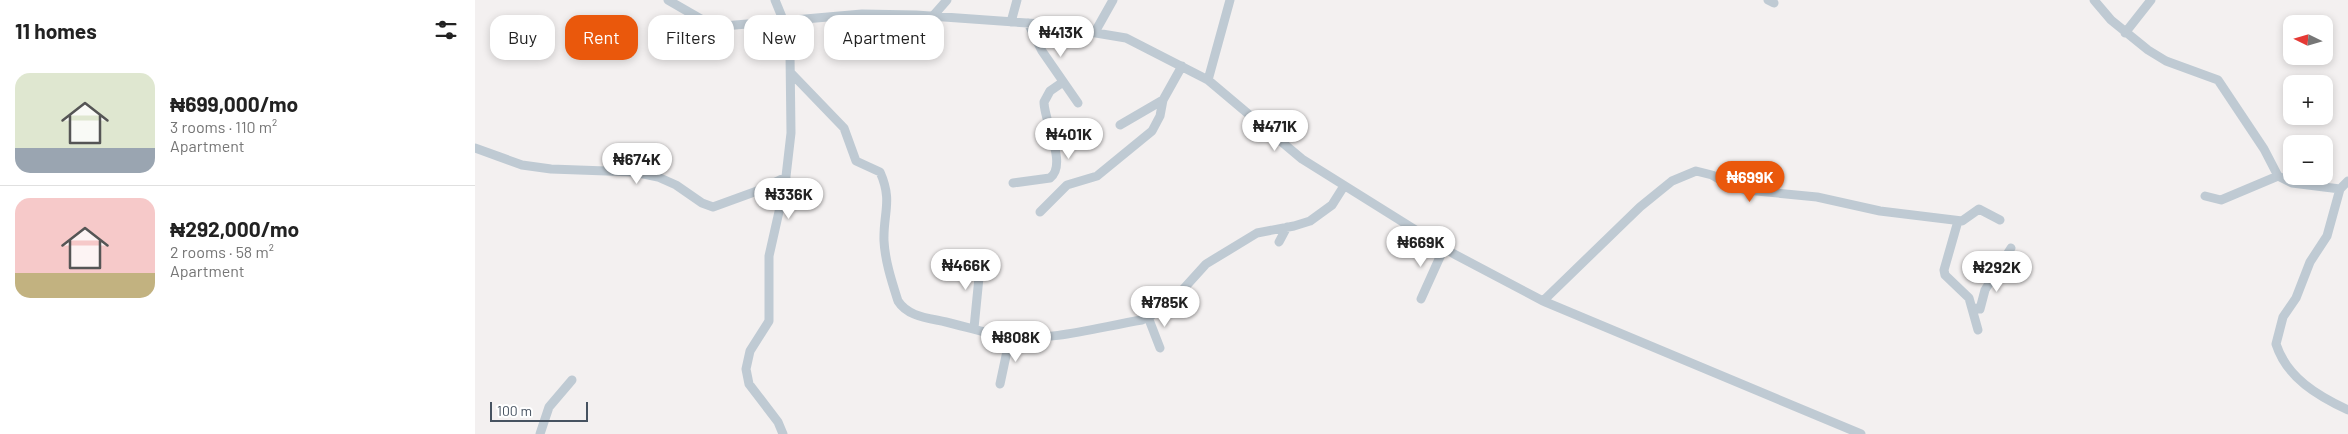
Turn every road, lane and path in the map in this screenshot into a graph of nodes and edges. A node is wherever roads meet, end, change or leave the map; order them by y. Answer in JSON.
{"nodes":[{"id":1,"x":668,"y":0,"type":"edge"},
{"id":2,"x":775,"y":0,"type":"edge"},
{"id":3,"x":947,"y":0,"type":"edge"},
{"id":4,"x":1017,"y":0,"type":"edge"},
{"id":5,"x":1113,"y":0,"type":"edge"},
{"id":6,"x":1230,"y":0,"type":"edge"},
{"id":7,"x":2094,"y":0,"type":"edge"},
{"id":8,"x":2151,"y":0,"type":"edge"},
{"id":9,"x":782,"y":15,"type":"edge"},
{"id":10,"x":852,"y":15,"type":"edge"},
{"id":11,"x":897,"y":15,"type":"edge"},
{"id":12,"x":934,"y":15,"type":"edge"},
{"id":13,"x":944,"y":17,"type":"edge"},
{"id":14,"x":1011,"y":22,"type":"junction"},
{"id":15,"x":1028,"y":23,"type":"junction"},
{"id":16,"x":744,"y":25,"type":"edge"},
{"id":17,"x":1095,"y":32,"type":"junction"},
{"id":18,"x":2125,"y":33,"type":"junction"},
{"id":19,"x":791,"y":60,"type":"edge"},
{"id":20,"x":1182,"y":66,"type":"junction"},
{"id":21,"x":791,"y":73,"type":"junction"},
{"id":22,"x":1208,"y":80,"type":"junction"},
{"id":23,"x":1063,"y":82,"type":"junction"},
{"id":24,"x":1163,"y":100,"type":"junction"},
{"id":25,"x":1078,"y":103,"type":"dead end"},
{"id":26,"x":1120,"y":125,"type":"dead end"},
{"id":27,"x":475,"y":148,"type":"edge"},
{"id":28,"x":2278,"y":176,"type":"junction"},
{"id":29,"x":786,"y":177,"type":"junction"},
{"id":30,"x":2348,"y":181,"type":"edge"},
{"id":31,"x":1013,"y":183,"type":"dead end"},
{"id":32,"x":1344,"y":186,"type":"junction"},
{"id":33,"x":2340,"y":189,"type":"junction"},
{"id":34,"x":2205,"y":196,"type":"dead end"},
{"id":35,"x":1041,"y":212,"type":"dead end"},
{"id":36,"x":2000,"y":220,"type":"dead end"},
{"id":37,"x":1958,"y":221,"type":"junction"},
{"id":38,"x":1287,"y":228,"type":"junction"},
{"id":39,"x":1279,"y":242,"type":"dead end"},
{"id":40,"x":1444,"y":248,"type":"junction"},
{"id":41,"x":2011,"y":248,"type":"dead end"},
{"id":42,"x":981,"y":257,"type":"dead end"},
{"id":43,"x":1421,"y":299,"type":"dead end"},
{"id":44,"x":1543,"y":301,"type":"junction"},
{"id":45,"x":1974,"y":308,"type":"junction"},
{"id":46,"x":1148,"y":317,"type":"junction"},
{"id":47,"x":974,"y":328,"type":"junction"},
{"id":48,"x":1979,"y":330,"type":"dead end"},
{"id":49,"x":1010,"y":337,"type":"junction"},
{"id":50,"x":1160,"y":348,"type":"dead end"},
{"id":51,"x":572,"y":380,"type":"dead end"},
{"id":52,"x":1000,"y":384,"type":"dead end"},
{"id":53,"x":2348,"y":410,"type":"edge"},
{"id":54,"x":540,"y":434,"type":"edge"},
{"id":55,"x":783,"y":434,"type":"edge"},
{"id":56,"x":1861,"y":434,"type":"edge"}],
"edges":[{"from":1,"to":16,"type":"street"},
{"from":2,"to":9,"type":"street"},
{"from":3,"to":12,"type":"street"},
{"from":4,"to":14,"type":"street"},
{"from":5,"to":17,"type":"street"},
{"from":6,"to":22,"type":"street"},
{"from":7,"to":18,"type":"street"},
{"from":8,"to":18,"type":"street"},
{"from":10,"to":11,"type":"street"},
{"from":13,"to":14,"type":"street"},
{"from":14,"to":15,"type":"street"},
{"from":15,"to":17,"type":"street"},
{"from":15,"to":23,"type":"street"},
{"from":17,"to":20,"type":"street"},
{"from":18,"to":28,"type":"street"},
{"from":19,"to":21,"type":"street"},
{"from":20,"to":22,"type":"street"},
{"from":20,"to":24,"type":"street"},
{"from":21,"to":29,"type":"street"},
{"from":21,"to":47,"type":"street"},
{"from":22,"to":32,"type":"street"},
{"from":23,"to":25,"type":"street"},
{"from":23,"to":31,"type":"street"},
{"from":24,"to":26,"type":"street"},
{"from":24,"to":35,"type":"street"},
{"from":27,"to":29,"type":"street"},
{"from":28,"to":33,"type":"street"},
{"from":28,"to":34,"type":"street"},
{"from":29,"to":55,"type":"street"},
{"from":30,"to":33,"type":"street"},
{"from":32,"to":38,"type":"street"},
{"from":32,"to":40,"type":"street"},
{"from":33,"to":53,"type":"street"},
{"from":36,"to":37,"type":"street"},
{"from":37,"to":44,"type":"street"},
{"from":37,"to":45,"type":"street"},
{"from":38,"to":39,"type":"street"},
{"from":38,"to":46,"type":"street"},
{"from":40,"to":43,"type":"street"},
{"from":40,"to":44,"type":"street"},
{"from":41,"to":45,"type":"street"},
{"from":42,"to":47,"type":"street"},
{"from":44,"to":56,"type":"street"},
{"from":45,"to":48,"type":"street"},
{"from":46,"to":49,"type":"street"},
{"from":46,"to":50,"type":"street"},
{"from":47,"to":49,"type":"street"},
{"from":49,"to":52,"type":"street"},
{"from":51,"to":54,"type":"street"}]}
